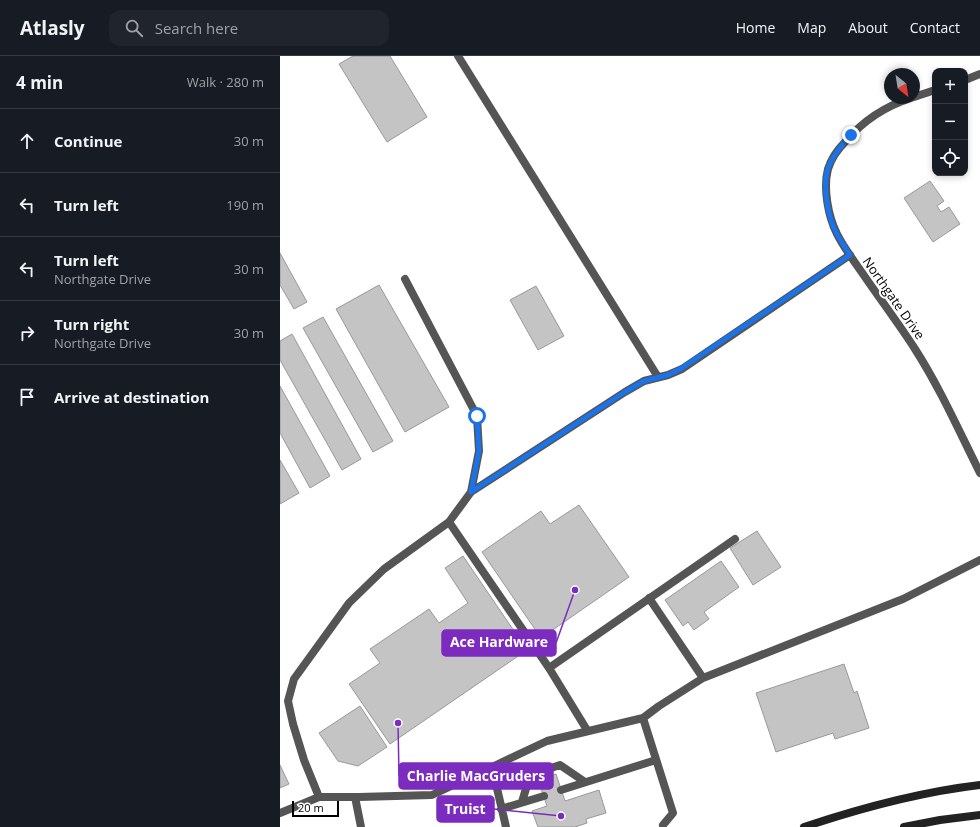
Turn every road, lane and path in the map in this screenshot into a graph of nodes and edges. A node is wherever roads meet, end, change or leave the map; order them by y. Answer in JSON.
{"nodes":[{"id":1,"x":458,"y":56,"type":"edge"},
{"id":2,"x":980,"y":74,"type":"edge"},
{"id":3,"x":968,"y":79,"type":"edge"},
{"id":4,"x":932,"y":91,"type":"edge"},
{"id":5,"x":920,"y":95,"type":"edge"},
{"id":6,"x":894,"y":104,"type":"edge"},
{"id":7,"x":850,"y":255,"type":"junction"},
{"id":8,"x":405,"y":279,"type":"dead end"},
{"id":9,"x":658,"y":377,"type":"junction"},
{"id":10,"x":980,"y":472,"type":"edge"},
{"id":11,"x":471,"y":492,"type":"junction"},
{"id":12,"x":449,"y":522,"type":"junction"},
{"id":13,"x":735,"y":539,"type":"dead end"},
{"id":14,"x":980,"y":560,"type":"edge"},
{"id":15,"x":649,"y":598,"type":"junction"},
{"id":16,"x":549,"y":668,"type":"junction"},
{"id":17,"x":702,"y":678,"type":"junction"},
{"id":18,"x":643,"y":718,"type":"junction"},
{"id":19,"x":587,"y":730,"type":"junction"},
{"id":20,"x":656,"y":760,"type":"junction"},
{"id":21,"x":492,"y":768,"type":"junction"},
{"id":22,"x":585,"y":782,"type":"junction"},
{"id":23,"x":980,"y":785,"type":"edge"},
{"id":24,"x":561,"y":790,"type":"dead end"},
{"id":25,"x":544,"y":796,"type":"dead end"},
{"id":26,"x":319,"y":797,"type":"junction"},
{"id":27,"x":355,"y":797,"type":"junction"},
{"id":28,"x":522,"y":802,"type":"junction"},
{"id":29,"x":501,"y":809,"type":"junction"},
{"id":30,"x":280,"y":813,"type":"edge"},
{"id":31,"x":980,"y":815,"type":"edge"},
{"id":32,"x":662,"y":826,"type":"edge"},
{"id":33,"x":361,"y":827,"type":"edge"},
{"id":34,"x":506,"y":827,"type":"edge"},
{"id":35,"x":804,"y":827,"type":"edge"},
{"id":36,"x":904,"y":827,"type":"edge"}],
"edges":[{"from":1,"to":9,"type":"street"},
{"from":2,"to":3,"type":"street"},
{"from":4,"to":5,"type":"street"},
{"from":6,"to":7,"type":"street","name":"Northgate Drive"},
{"from":7,"to":9,"type":"street"},
{"from":7,"to":10,"type":"street","name":"Northgate Drive"},
{"from":8,"to":11,"type":"street"},
{"from":9,"to":11,"type":"street"},
{"from":11,"to":12,"type":"street"},
{"from":12,"to":16,"type":"street"},
{"from":12,"to":26,"type":"street"},
{"from":13,"to":15,"type":"street"},
{"from":14,"to":17,"type":"street"},
{"from":15,"to":16,"type":"street"},
{"from":15,"to":17,"type":"street"},
{"from":16,"to":19,"type":"street"},
{"from":17,"to":18,"type":"street"},
{"from":18,"to":19,"type":"street"},
{"from":18,"to":20,"type":"street"},
{"from":19,"to":21,"type":"street"},
{"from":20,"to":22,"type":"street"},
{"from":20,"to":32,"type":"street"},
{"from":21,"to":27,"type":"street"},
{"from":21,"to":29,"type":"street"},
{"from":22,"to":24,"type":"street"},
{"from":22,"to":28,"type":"street"},
{"from":23,"to":35,"type":"main road"},
{"from":25,"to":28,"type":"street"},
{"from":26,"to":27,"type":"street"},
{"from":26,"to":30,"type":"street"},
{"from":27,"to":33,"type":"street"},
{"from":28,"to":29,"type":"street"},
{"from":29,"to":34,"type":"street"},
{"from":31,"to":36,"type":"main road"}]}
